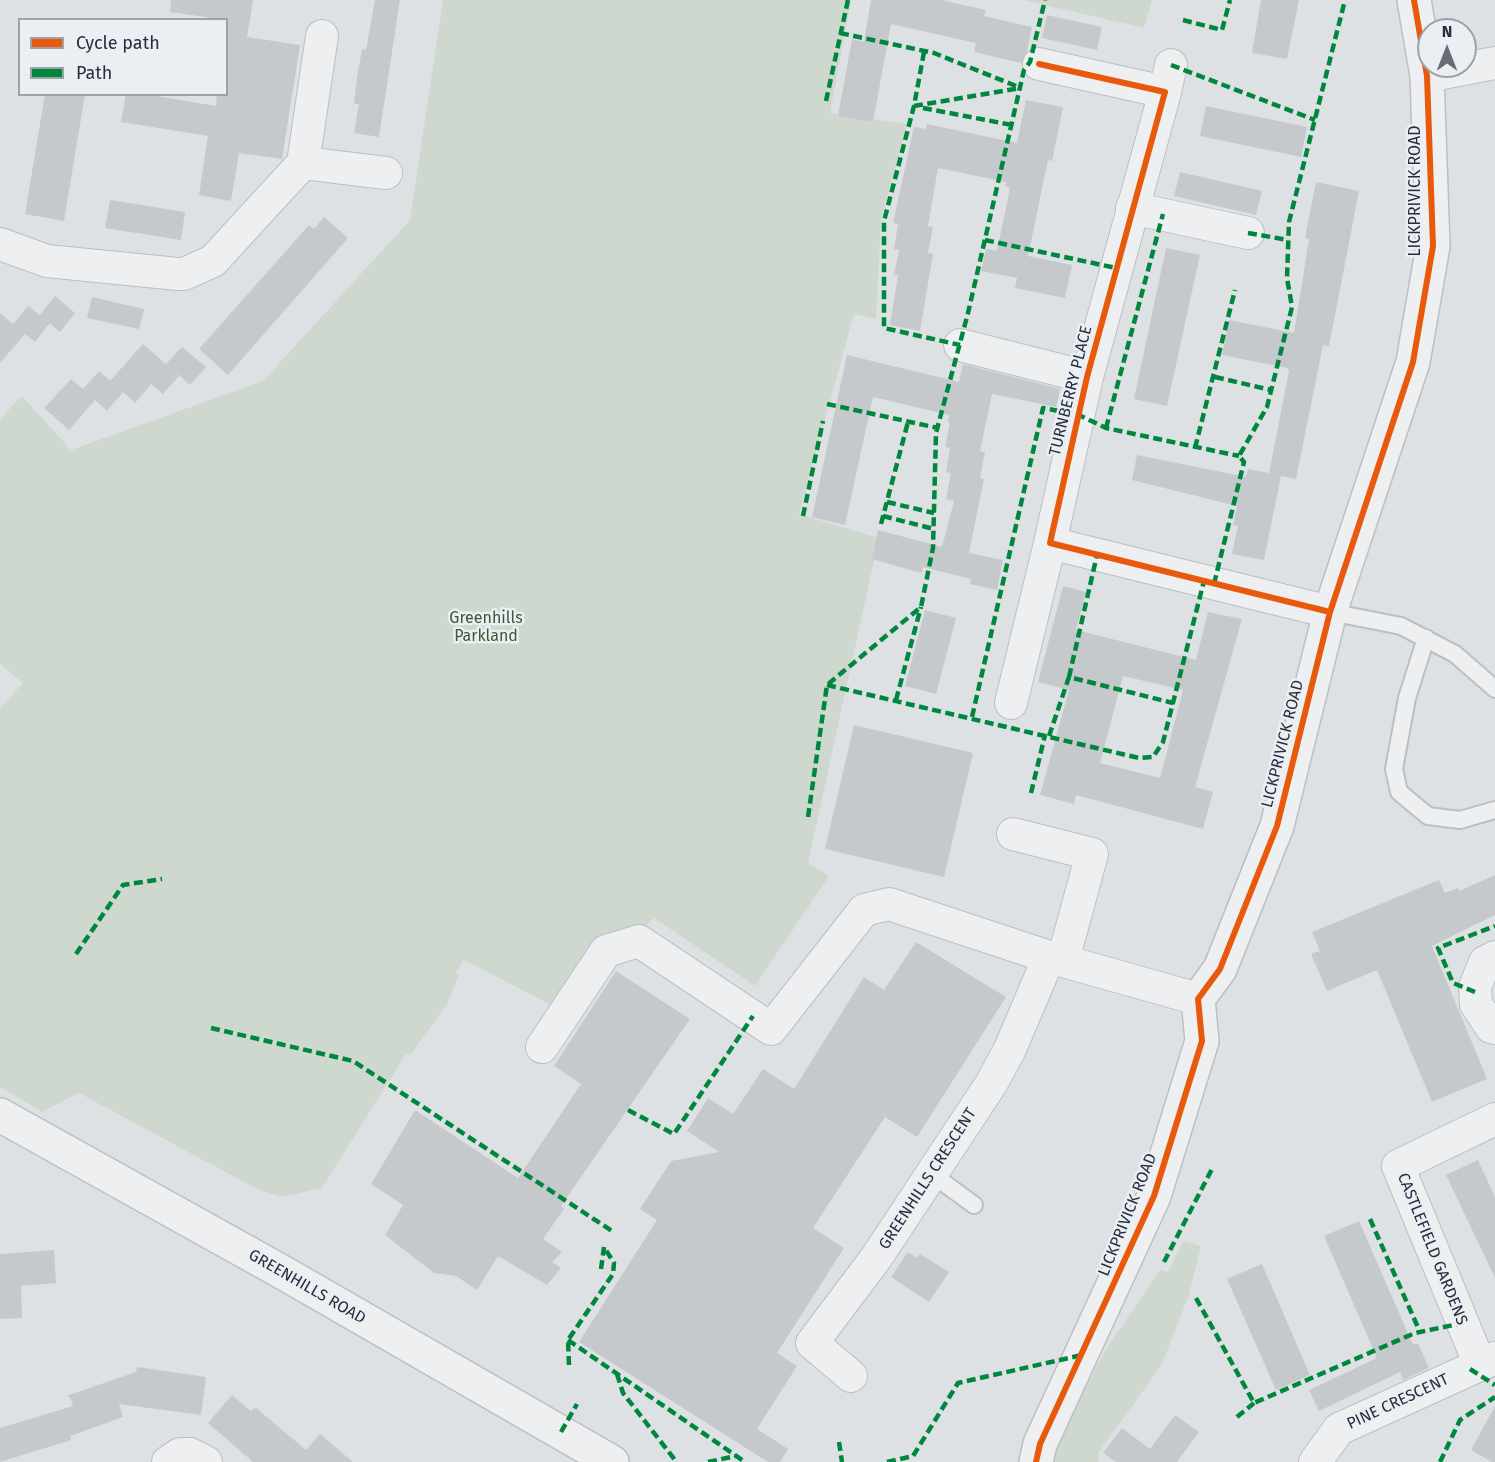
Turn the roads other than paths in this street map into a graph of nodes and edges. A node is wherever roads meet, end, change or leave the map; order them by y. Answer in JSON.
{"nodes":[{"id":1,"x":1414,"y":0,"type":"edge"},
{"id":2,"x":1417,"y":19,"type":"edge"},
{"id":3,"x":322,"y":36,"type":"dead end"},
{"id":4,"x":1495,"y":63,"type":"edge"},
{"id":5,"x":1040,"y":64,"type":"dead end"},
{"id":6,"x":1477,"y":66,"type":"edge"},
{"id":7,"x":1426,"y":78,"type":"edge"},
{"id":8,"x":303,"y":163,"type":"junction"},
{"id":9,"x":386,"y":172,"type":"dead end"},
{"id":10,"x":1132,"y":208,"type":"junction"},
{"id":11,"x":1248,"y":233,"type":"dead end"},
{"id":12,"x":0,"y":244,"type":"edge"},
{"id":13,"x":960,"y":345,"type":"dead end"},
{"id":14,"x":1087,"y":377,"type":"junction"},
{"id":15,"x":1050,"y":543,"type":"junction"},
{"id":16,"x":1330,"y":612,"type":"junction"},
{"id":17,"x":1426,"y":638,"type":"junction"},
{"id":18,"x":1495,"y":689,"type":"edge"},
{"id":19,"x":1011,"y":703,"type":"dead end"},
{"id":20,"x":1495,"y":810,"type":"edge"},
{"id":21,"x":1013,"y":834,"type":"dead end"},
{"id":22,"x":1495,"y":957,"type":"edge"},
{"id":23,"x":1056,"y":958,"type":"junction"},
{"id":24,"x":1198,"y":999,"type":"junction"},
{"id":25,"x":1495,"y":1028,"type":"edge"},
{"id":26,"x":542,"y":1047,"type":"dead end"},
{"id":27,"x":0,"y":1115,"type":"edge"},
{"id":28,"x":1495,"y":1119,"type":"edge"},
{"id":29,"x":933,"y":1175,"type":"junction"},
{"id":30,"x":974,"y":1204,"type":"dead end"},
{"id":31,"x":1487,"y":1362,"type":"edge"},
{"id":32,"x":851,"y":1376,"type":"dead end"},
{"id":33,"x":1031,"y":1456,"type":"edge"},
{"id":34,"x":168,"y":1462,"type":"edge"},
{"id":35,"x":206,"y":1462,"type":"edge"},
{"id":36,"x":612,"y":1462,"type":"edge"},
{"id":37,"x":1315,"y":1462,"type":"edge"}],
"edges":[{"from":1,"to":2,"type":"street","name":"LICKPRIVICK ROAD"},
{"from":3,"to":8,"type":"street"},
{"from":4,"to":6,"type":"street"},
{"from":5,"to":10,"type":"street","name":"TURNBERRY PLACE"},
{"from":7,"to":16,"type":"street","name":"LICKPRIVICK ROAD"},
{"from":8,"to":9,"type":"street"},
{"from":8,"to":12,"type":"street"},
{"from":10,"to":11,"type":"street"},
{"from":10,"to":14,"type":"street","name":"TURNBERRY PLACE"},
{"from":13,"to":14,"type":"street","name":"TURNBERRY PLACE"},
{"from":14,"to":15,"type":"street","name":"TURNBERRY PLACE"},
{"from":15,"to":16,"type":"street"},
{"from":15,"to":19,"type":"street","name":"TURNBERRY PLACE"},
{"from":16,"to":17,"type":"lane"},
{"from":16,"to":24,"type":"street","name":"LICKPRIVICK ROAD"},
{"from":17,"to":18,"type":"lane"},
{"from":17,"to":20,"type":"lane"},
{"from":21,"to":23,"type":"street","name":"GREENHILLS CRESCENT"},
{"from":22,"to":25,"type":"street"},
{"from":23,"to":24,"type":"street"},
{"from":23,"to":26,"type":"street"},
{"from":23,"to":29,"type":"street","name":"GREENHILLS CRESCENT"},
{"from":24,"to":33,"type":"street","name":"LICKPRIVICK ROAD"},
{"from":27,"to":36,"type":"street","name":"GREENHILLS ROAD"},
{"from":28,"to":31,"type":"street","name":"CASTLEFIELD GARDENS"},
{"from":29,"to":30,"type":"lane"},
{"from":29,"to":32,"type":"street","name":"GREENHILLS CRESCENT"},
{"from":31,"to":37,"type":"street","name":"PINE CRESCENT"},
{"from":34,"to":35,"type":"street"}]}
